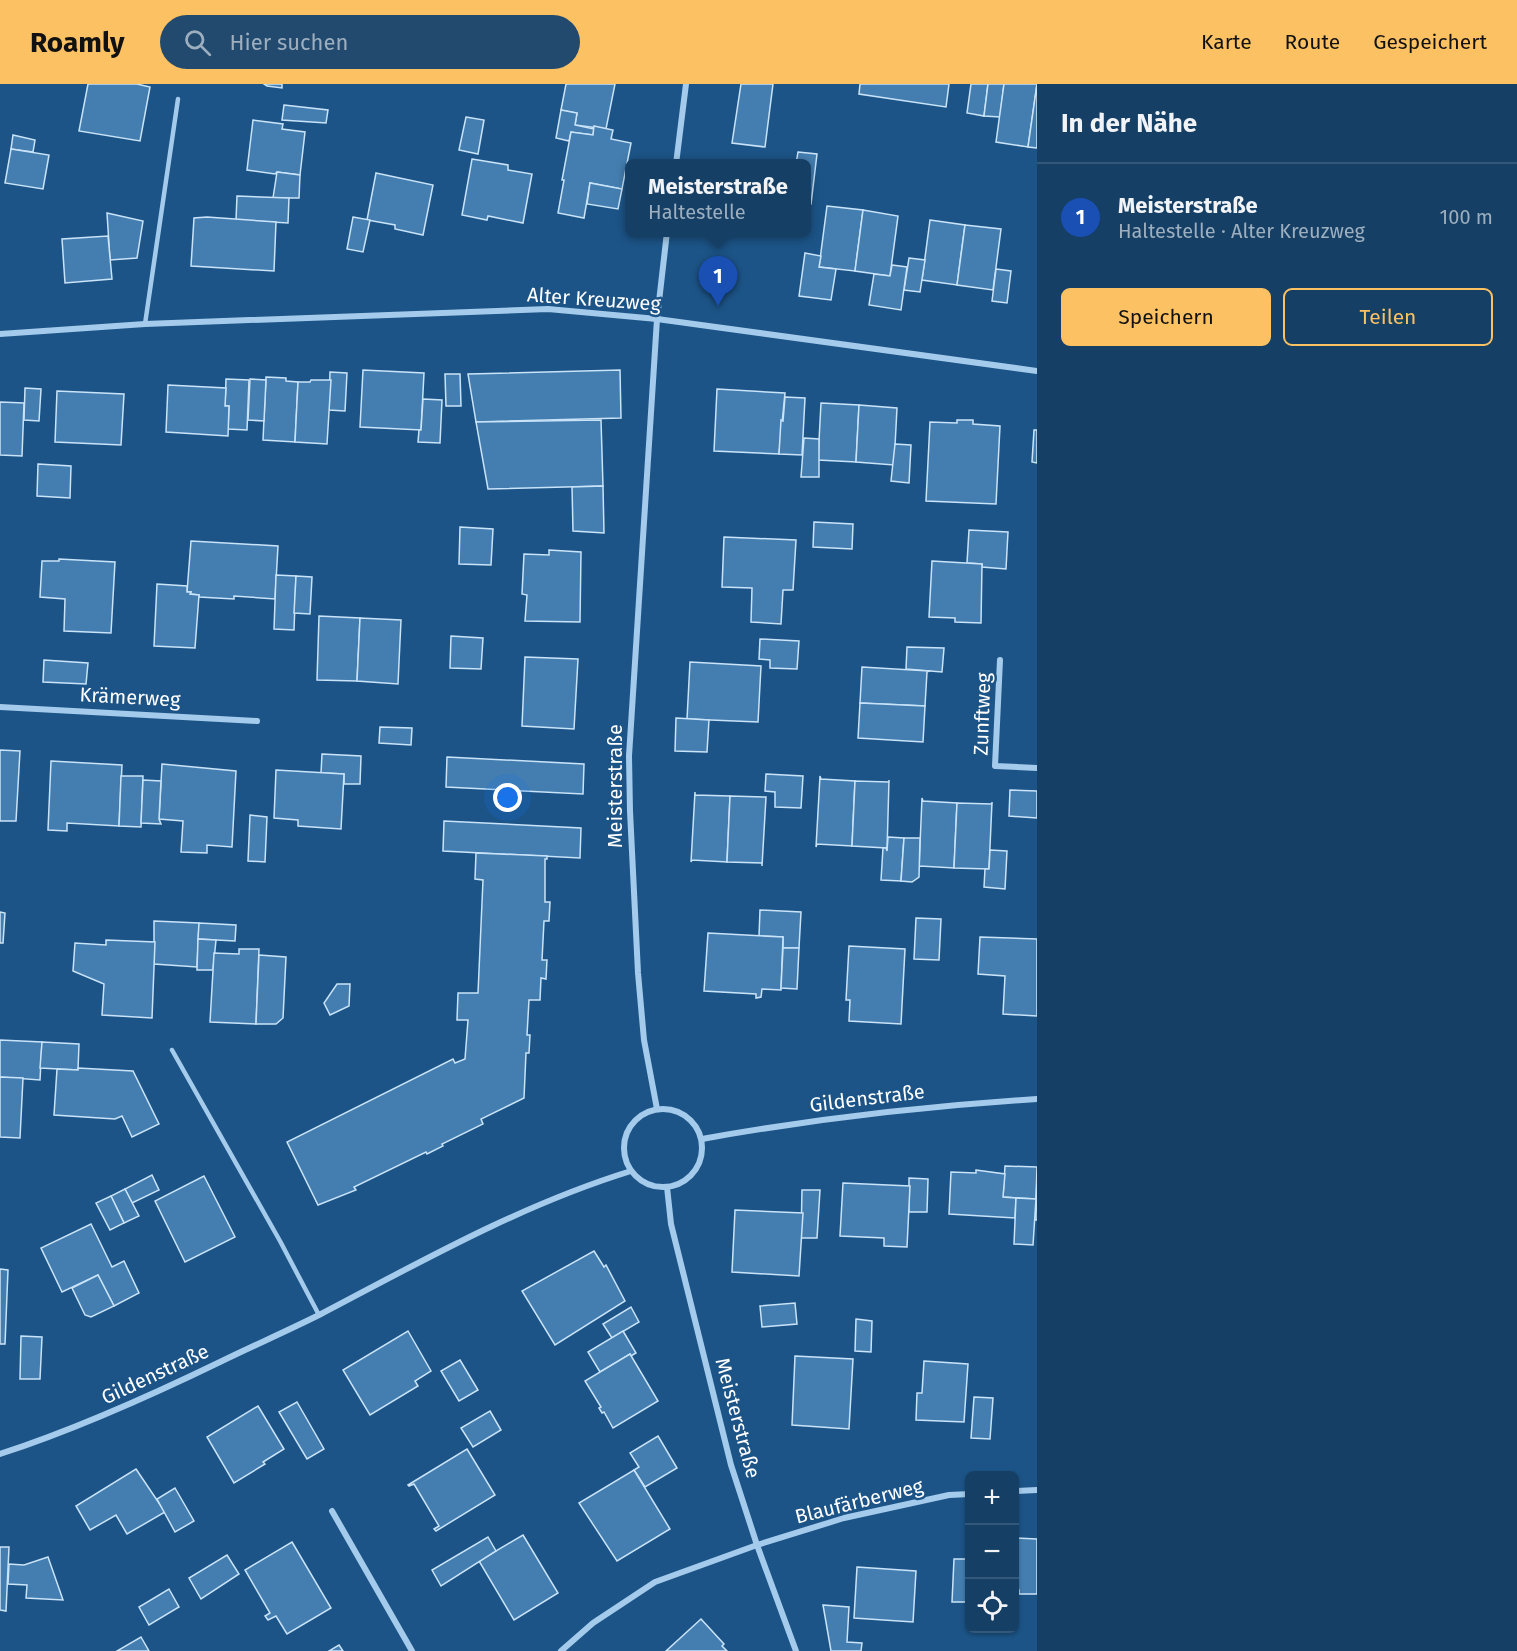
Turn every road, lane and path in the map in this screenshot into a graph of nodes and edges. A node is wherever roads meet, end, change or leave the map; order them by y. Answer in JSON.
{"nodes":[{"id":1,"x":686,"y":84,"type":"edge"},
{"id":2,"x":178,"y":99,"type":"dead end"},
{"id":3,"x":677,"y":159,"type":"edge"},
{"id":4,"x":666,"y":237,"type":"edge"},
{"id":5,"x":657,"y":319,"type":"junction"},
{"id":6,"x":145,"y":324,"type":"junction"},
{"id":7,"x":0,"y":334,"type":"edge"},
{"id":8,"x":1037,"y":371,"type":"edge"},
{"id":9,"x":1000,"y":660,"type":"dead end"},
{"id":10,"x":0,"y":707,"type":"edge"},
{"id":11,"x":257,"y":721,"type":"dead end"},
{"id":12,"x":1037,"y":768,"type":"edge"},
{"id":13,"x":172,"y":1050,"type":"dead end"},
{"id":14,"x":1037,"y":1099,"type":"edge"},
{"id":15,"x":657,"y":1108,"type":"junction"},
{"id":16,"x":702,"y":1139,"type":"junction"},
{"id":17,"x":631,"y":1171,"type":"junction"},
{"id":18,"x":667,"y":1187,"type":"junction"},
{"id":19,"x":319,"y":1315,"type":"junction"},
{"id":20,"x":0,"y":1454,"type":"edge"},
{"id":21,"x":1037,"y":1490,"type":"edge"},
{"id":22,"x":1019,"y":1491,"type":"edge"},
{"id":23,"x":965,"y":1494,"type":"edge"},
{"id":24,"x":332,"y":1511,"type":"dead end"},
{"id":25,"x":758,"y":1545,"type":"junction"},
{"id":26,"x":412,"y":1651,"type":"edge"},
{"id":27,"x":561,"y":1651,"type":"edge"},
{"id":28,"x":796,"y":1651,"type":"edge"}],
"edges":[{"from":1,"to":3,"type":"street"},
{"from":2,"to":6,"type":"lane"},
{"from":4,"to":5,"type":"street","name":"Meisterstraße"},
{"from":5,"to":6,"type":"street","name":"Alter Kreuzweg"},
{"from":5,"to":8,"type":"street","name":"Alter Kreuzweg"},
{"from":5,"to":15,"type":"street","name":"Meisterstraße"},
{"from":6,"to":7,"type":"street","name":"Alter Kreuzweg"},
{"from":9,"to":12,"type":"street","name":"Zunftweg"},
{"from":10,"to":11,"type":"street","name":"Krämerweg"},
{"from":13,"to":19,"type":"lane"},
{"from":14,"to":16,"type":"street","name":"Gildenstraße"},
{"from":15,"to":16,"type":"street"},
{"from":15,"to":17,"type":"street"},
{"from":16,"to":18,"type":"street"},
{"from":17,"to":18,"type":"street"},
{"from":17,"to":19,"type":"street","name":"Gildenstraße"},
{"from":18,"to":25,"type":"street","name":"Meisterstraße"},
{"from":19,"to":20,"type":"street","name":"Gildenstraße"},
{"from":21,"to":22,"type":"street"},
{"from":23,"to":25,"type":"street","name":"Blaufärberweg"},
{"from":24,"to":26,"type":"street"},
{"from":25,"to":27,"type":"street","name":"Blaufärberweg"},
{"from":25,"to":28,"type":"street","name":"Meisterstraße"}]}
